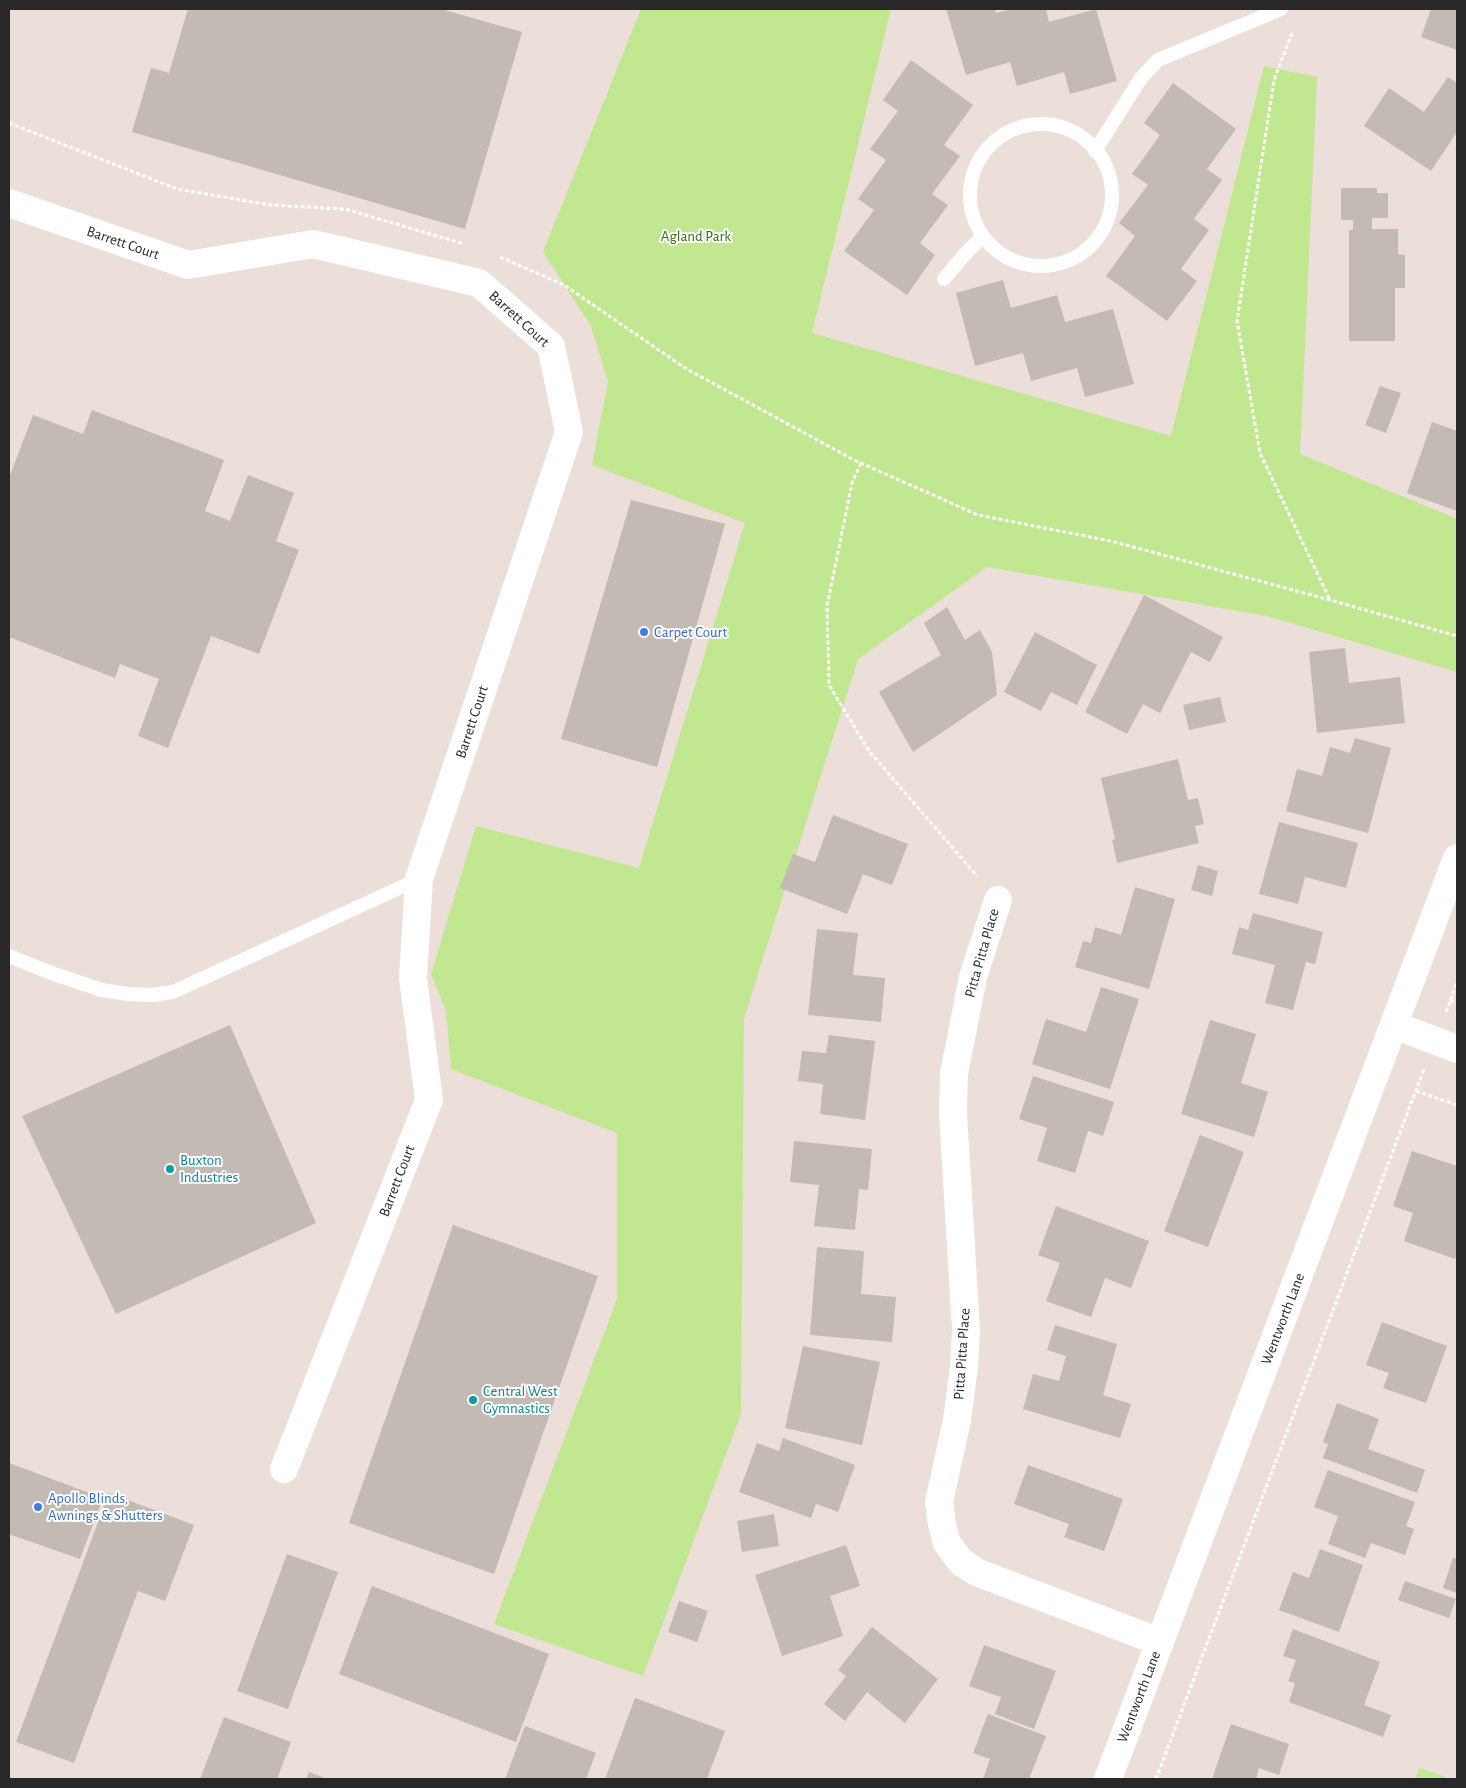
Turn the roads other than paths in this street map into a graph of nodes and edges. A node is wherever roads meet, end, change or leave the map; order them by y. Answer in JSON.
{"nodes":[{"id":1,"x":1281,"y":9,"type":"edge"},
{"id":2,"x":1095,"y":150,"type":"junction"},
{"id":3,"x":9,"y":203,"type":"edge"},
{"id":4,"x":983,"y":236,"type":"junction"},
{"id":5,"x":944,"y":279,"type":"dead end"},
{"id":6,"x":1457,"y":858,"type":"edge"},
{"id":7,"x":419,"y":879,"type":"junction"},
{"id":8,"x":998,"y":900,"type":"road end"},
{"id":9,"x":9,"y":956,"type":"edge"},
{"id":10,"x":1394,"y":1025,"type":"junction"},
{"id":11,"x":1446,"y":1045,"type":"edge"},
{"id":12,"x":284,"y":1469,"type":"dead end"},
{"id":13,"x":1160,"y":1642,"type":"junction"},
{"id":14,"x":1108,"y":1779,"type":"edge"}],
"edges":[{"from":1,"to":2,"type":"lane"},
{"from":2,"to":4,"type":"lane"},
{"from":2,"to":4,"type":"lane"},
{"from":3,"to":7,"type":"street","name":"Barrett Court"},
{"from":4,"to":5,"type":"lane"},
{"from":6,"to":10,"type":"street","name":"Wentworth Lane"},
{"from":7,"to":9,"type":"lane"},
{"from":7,"to":12,"type":"street","name":"Barrett Court"},
{"from":8,"to":13,"type":"street","name":"Pitta Pitta Place"},
{"from":10,"to":11,"type":"street"},
{"from":10,"to":13,"type":"street","name":"Wentworth Lane"},
{"from":13,"to":14,"type":"street","name":"Wentworth Lane"}]}
